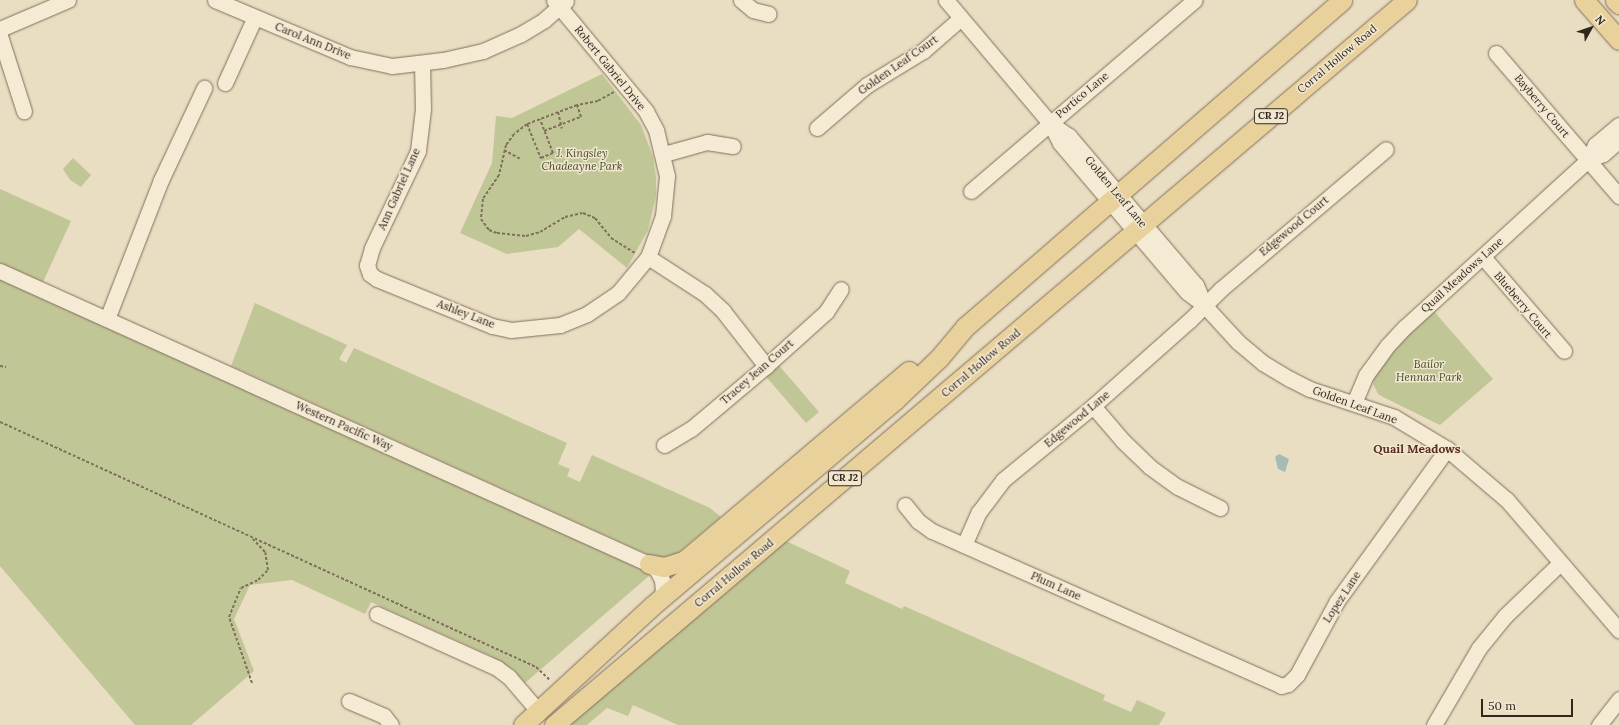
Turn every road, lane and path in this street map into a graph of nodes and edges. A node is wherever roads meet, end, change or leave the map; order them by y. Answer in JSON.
{"nodes":[{"id":1,"x":68,"y":0,"type":"edge"},
{"id":2,"x":216,"y":0,"type":"edge"},
{"id":3,"x":741,"y":0,"type":"edge"},
{"id":4,"x":946,"y":0,"type":"edge"},
{"id":5,"x":1195,"y":0,"type":"edge"},
{"id":6,"x":1342,"y":0,"type":"edge"},
{"id":7,"x":1407,"y":0,"type":"edge"},
{"id":8,"x":1584,"y":0,"type":"edge"},
{"id":9,"x":1615,"y":0,"type":"edge"},
{"id":10,"x":560,"y":2,"type":"edge"},
{"id":11,"x":1619,"y":4,"type":"edge"},
{"id":12,"x":769,"y":14,"type":"dead end"},
{"id":13,"x":255,"y":17,"type":"junction"},
{"id":14,"x":961,"y":18,"type":"junction"},
{"id":15,"x":0,"y":29,"type":"edge"},
{"id":16,"x":0,"y":36,"type":"edge"},
{"id":17,"x":1619,"y":40,"type":"edge"},
{"id":18,"x":1496,"y":53,"type":"dead end"},
{"id":19,"x":422,"y":63,"type":"junction"},
{"id":20,"x":225,"y":83,"type":"dead end"},
{"id":21,"x":624,"y":84,"type":"junction"},
{"id":22,"x":204,"y":88,"type":"dead end"},
{"id":23,"x":577,"y":105,"type":"junction"},
{"id":24,"x":24,"y":111,"type":"dead end"},
{"id":25,"x":558,"y":112,"type":"junction"},
{"id":26,"x":540,"y":120,"type":"junction"},
{"id":27,"x":1050,"y":123,"type":"junction"},
{"id":28,"x":527,"y":124,"type":"junction"},
{"id":29,"x":562,"y":124,"type":"junction"},
{"id":30,"x":1619,"y":125,"type":"edge"},
{"id":31,"x":817,"y":128,"type":"dead end"},
{"id":32,"x":562,"y":129,"type":"dead end"},
{"id":33,"x":544,"y":131,"type":"junction"},
{"id":34,"x":1619,"y":140,"type":"edge"},
{"id":35,"x":733,"y":146,"type":"dead end"},
{"id":36,"x":1386,"y":149,"type":"dead end"},
{"id":37,"x":504,"y":150,"type":"junction"},
{"id":38,"x":664,"y":154,"type":"junction"},
{"id":39,"x":520,"y":159,"type":"dead end"},
{"id":40,"x":1588,"y":160,"type":"junction"},
{"id":41,"x":971,"y":191,"type":"dead end"},
{"id":42,"x":1619,"y":196,"type":"edge"},
{"id":43,"x":1114,"y":198,"type":"junction"},
{"id":44,"x":1139,"y":228,"type":"junction"},
{"id":45,"x":648,"y":257,"type":"junction"},
{"id":46,"x":1483,"y":257,"type":"junction"},
{"id":47,"x":367,"y":265,"type":"joint"},
{"id":48,"x":0,"y":271,"type":"edge"},
{"id":49,"x":842,"y":289,"type":"dead end"},
{"id":50,"x":1204,"y":305,"type":"junction"},
{"id":51,"x":107,"y":319,"type":"junction"},
{"id":52,"x":965,"y":327,"type":"junction"},
{"id":53,"x":1564,"y":351,"type":"dead end"},
{"id":54,"x":0,"y":366,"type":"edge"},
{"id":55,"x":766,"y":366,"type":"junction"},
{"id":56,"x":6,"y":367,"type":"dead end"},
{"id":57,"x":1354,"y":403,"type":"junction"},
{"id":58,"x":1094,"y":406,"type":"junction"},
{"id":59,"x":0,"y":422,"type":"edge"},
{"id":60,"x":664,"y":445,"type":"dead end"},
{"id":61,"x":1447,"y":449,"type":"junction"},
{"id":62,"x":905,"y":504,"type":"dead end"},
{"id":63,"x":1220,"y":508,"type":"dead end"},
{"id":64,"x":252,"y":538,"type":"junction"},
{"id":65,"x":964,"y":545,"type":"junction"},
{"id":66,"x":1560,"y":562,"type":"junction"},
{"id":67,"x":649,"y":564,"type":"junction"},
{"id":68,"x":659,"y":601,"type":"junction"},
{"id":69,"x":377,"y":614,"type":"dead end"},
{"id":70,"x":1619,"y":630,"type":"edge"},
{"id":71,"x":625,"y":631,"type":"junction"},
{"id":72,"x":642,"y":651,"type":"junction"},
{"id":73,"x":1216,"y":658,"type":"joint"},
{"id":74,"x":252,"y":683,"type":"dead end"},
{"id":75,"x":561,"y":690,"type":"junction"},
{"id":76,"x":1619,"y":699,"type":"edge"},
{"id":77,"x":349,"y":701,"type":"dead end"},
{"id":78,"x":538,"y":712,"type":"junction"},
{"id":79,"x":391,"y":725,"type":"edge"},
{"id":80,"x":523,"y":725,"type":"edge"},
{"id":81,"x":554,"y":725,"type":"edge"},
{"id":82,"x":1434,"y":725,"type":"edge"},
{"id":83,"x":1599,"y":725,"type":"edge"}],
"edges":[{"from":1,"to":15,"type":"street"},
{"from":2,"to":13,"type":"street","name":"Carol Ann Drive"},
{"from":3,"to":12,"type":"street"},
{"from":4,"to":14,"type":"street","name":"Golden Leaf Lane"},
{"from":5,"to":27,"type":"street","name":"Portico Lane"},
{"from":6,"to":43,"type":"main road","number":"CR J2"},
{"from":7,"to":44,"type":"main road","name":"Corral Hollow Road","number":"CR J2"},
{"from":8,"to":17,"type":"main road"},
{"from":9,"to":11,"type":"main road"},
{"from":10,"to":19,"type":"street","name":"Carol Ann Drive"},
{"from":10,"to":21,"type":"street","name":"Robert Gabriel Drive"},
{"from":13,"to":19,"type":"street","name":"Carol Ann Drive"},
{"from":13,"to":20,"type":"street"},
{"from":14,"to":27,"type":"street","name":"Golden Leaf Lane"},
{"from":14,"to":31,"type":"street","name":"Golden Leaf Court"},
{"from":16,"to":24,"type":"street"},
{"from":18,"to":40,"type":"street","name":"Bayberry Court"},
{"from":19,"to":47,"type":"street","name":"Ann Gabriel Lane"},
{"from":21,"to":23,"type":"path"},
{"from":21,"to":38,"type":"street","name":"Robert Gabriel Drive"},
{"from":22,"to":51,"type":"street"},
{"from":23,"to":25,"type":"path"},
{"from":23,"to":29,"type":"path"},
{"from":25,"to":26,"type":"path"},
{"from":25,"to":29,"type":"path"},
{"from":26,"to":28,"type":"path"},
{"from":26,"to":33,"type":"path"},
{"from":27,"to":41,"type":"street","name":"Portico Lane"},
{"from":27,"to":43,"type":"street","name":"Golden Leaf Lane"},
{"from":28,"to":33,"type":"path"},
{"from":28,"to":37,"type":"path"},
{"from":29,"to":32,"type":"path"},
{"from":29,"to":33,"type":"path"},
{"from":30,"to":40,"type":"street","name":"Quail Meadows Lane"},
{"from":34,"to":40,"type":"street","name":"Quail Meadows Lane"},
{"from":35,"to":38,"type":"street"},
{"from":36,"to":50,"type":"street","name":"Edgewood Court"},
{"from":37,"to":39,"type":"path"},
{"from":37,"to":45,"type":"path"},
{"from":38,"to":45,"type":"street","name":"Robert Gabriel Drive"},
{"from":40,"to":42,"type":"street","name":"Bayberry Court"},
{"from":40,"to":46,"type":"street","name":"Quail Meadows Lane"},
{"from":43,"to":44,"type":"street","name":"Golden Leaf Lane"},
{"from":43,"to":52,"type":"main road","number":"CR J2"},
{"from":44,"to":50,"type":"street","name":"Golden Leaf Lane"},
{"from":44,"to":72,"type":"main road","name":"Corral Hollow Road","number":"CR J2"},
{"from":45,"to":47,"type":"street","name":"Ashley Lane"},
{"from":45,"to":55,"type":"street"},
{"from":46,"to":53,"type":"street","name":"Blueberry Court"},
{"from":46,"to":57,"type":"street","name":"Quail Meadows Lane"},
{"from":48,"to":51,"type":"street","name":"Western Pacific Way"},
{"from":49,"to":55,"type":"street","name":"Tracey Jean Court"},
{"from":50,"to":57,"type":"street","name":"Golden Leaf Lane"},
{"from":50,"to":58,"type":"street","name":"Edgewood Lane"},
{"from":51,"to":67,"type":"street","name":"Western Pacific Way"},
{"from":52,"to":67,"type":"main road"},
{"from":52,"to":68,"type":"main road","number":"CR J2"},
{"from":54,"to":56,"type":"path"},
{"from":55,"to":60,"type":"street","name":"Tracey Jean Court"},
{"from":57,"to":61,"type":"street","name":"Golden Leaf Lane"},
{"from":58,"to":63,"type":"street"},
{"from":58,"to":65,"type":"street","name":"Edgewood Lane"},
{"from":59,"to":64,"type":"path"},
{"from":61,"to":66,"type":"street","name":"Golden Leaf Lane"},
{"from":61,"to":73,"type":"street","name":"Lopez Lane"},
{"from":62,"to":65,"type":"street","name":"Plum Lane"},
{"from":64,"to":74,"type":"path"},
{"from":64,"to":75,"type":"path"},
{"from":65,"to":73,"type":"street","name":"Plum Lane"},
{"from":66,"to":70,"type":"street","name":"Golden Leaf Lane"},
{"from":66,"to":82,"type":"street"},
{"from":67,"to":68,"type":"street","name":"Western Pacific Way"},
{"from":68,"to":71,"type":"main road","number":"CR J2"},
{"from":69,"to":78,"type":"street"},
{"from":71,"to":72,"type":"main road"},
{"from":71,"to":75,"type":"main road","number":"CR J2"},
{"from":72,"to":81,"type":"main road","name":"Corral Hollow Road","number":"CR J2"},
{"from":75,"to":78,"type":"main road","number":"CR J2"},
{"from":76,"to":83,"type":"street"},
{"from":77,"to":79,"type":"street"},
{"from":78,"to":80,"type":"main road","number":"CR J2"}]}
